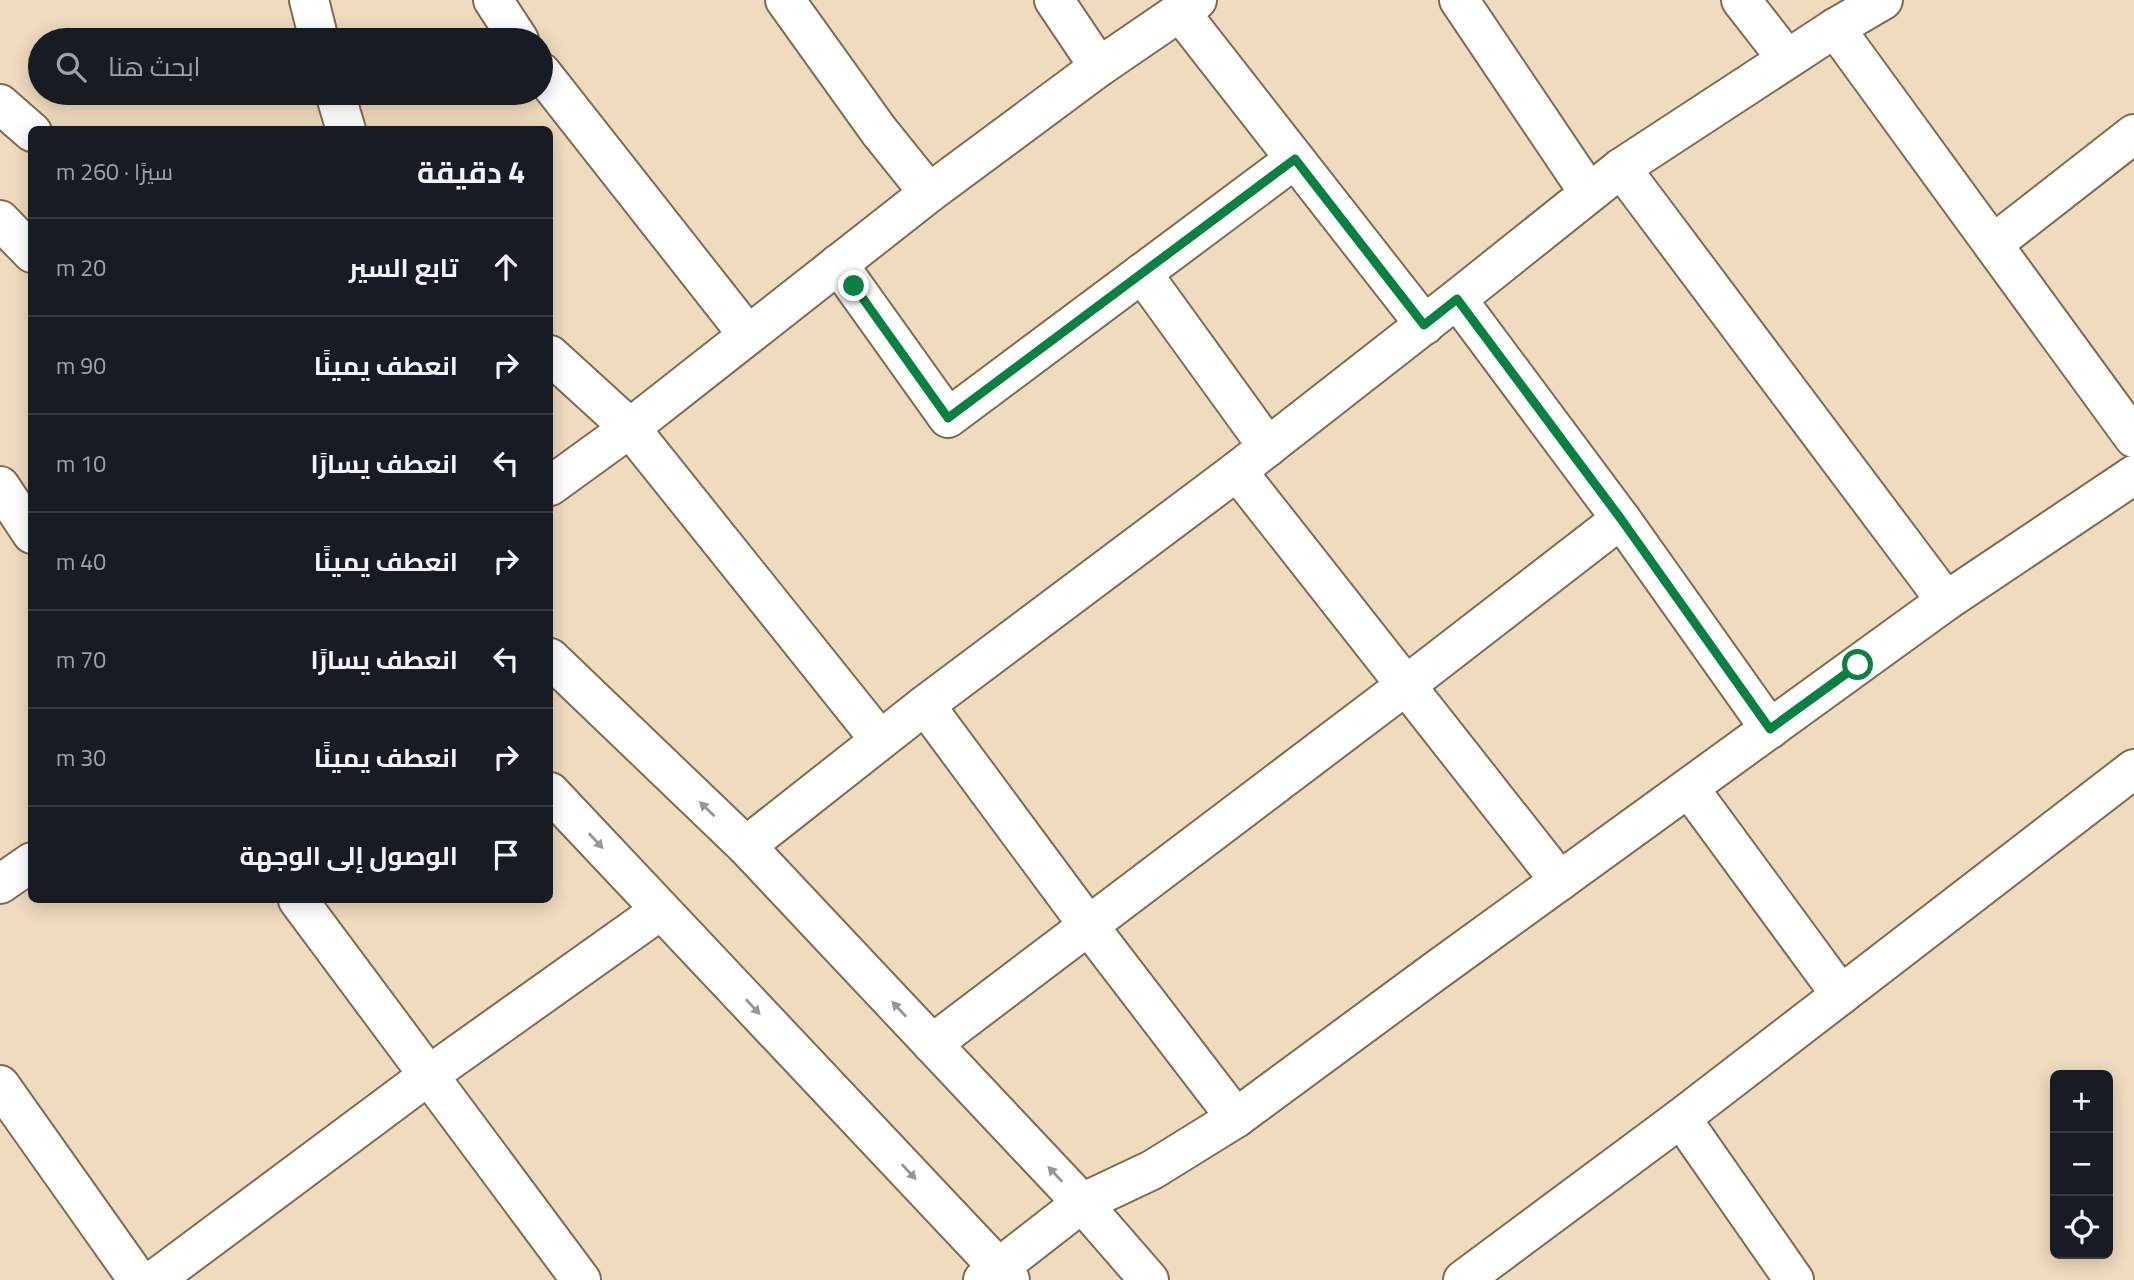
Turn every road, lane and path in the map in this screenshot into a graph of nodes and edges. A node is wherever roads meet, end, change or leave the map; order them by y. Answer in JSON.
{"nodes":[{"id":1,"x":309,"y":0,"type":"edge"},
{"id":2,"x":493,"y":0,"type":"edge"},
{"id":3,"x":785,"y":0,"type":"edge"},
{"id":4,"x":1054,"y":0,"type":"edge"},
{"id":5,"x":1459,"y":0,"type":"edge"},
{"id":6,"x":1741,"y":0,"type":"edge"},
{"id":7,"x":1883,"y":0,"type":"edge"},
{"id":8,"x":1189,"y":6,"type":"edge"},
{"id":9,"x":1835,"y":27,"type":"junction"},
{"id":10,"x":316,"y":28,"type":"edge"},
{"id":11,"x":511,"y":28,"type":"edge"},
{"id":12,"x":1787,"y":59,"type":"junction"},
{"id":13,"x":1099,"y":66,"type":"junction"},
{"id":14,"x":553,"y":87,"type":"edge"},
{"id":15,"x":0,"y":104,"type":"edge"},
{"id":16,"x":339,"y":105,"type":"edge"},
{"id":17,"x":345,"y":126,"type":"edge"},
{"id":18,"x":28,"y":128,"type":"edge"},
{"id":19,"x":2134,"y":134,"type":"edge"},
{"id":20,"x":1295,"y":159,"type":"junction"},
{"id":21,"x":1621,"y":168,"type":"junction"},
{"id":22,"x":929,"y":193,"type":"junction"},
{"id":23,"x":1589,"y":193,"type":"junction"},
{"id":24,"x":0,"y":220,"type":"edge"},
{"id":25,"x":1993,"y":244,"type":"junction"},
{"id":26,"x":28,"y":249,"type":"edge"},
{"id":27,"x":838,"y":264,"type":"junction"},
{"id":28,"x":1142,"y":273,"type":"junction"},
{"id":29,"x":1457,"y":299,"type":"junction"},
{"id":30,"x":1424,"y":325,"type":"junction"},
{"id":31,"x":748,"y":335,"type":"junction"},
{"id":32,"x":553,"y":358,"type":"edge"},
{"id":33,"x":630,"y":428,"type":"junction"},
{"id":34,"x":2134,"y":438,"type":"edge"},
{"id":35,"x":1268,"y":447,"type":"junction"},
{"id":36,"x":1237,"y":471,"type":"junction"},
{"id":37,"x":2134,"y":475,"type":"edge"},
{"id":38,"x":553,"y":484,"type":"edge"},
{"id":39,"x":0,"y":486,"type":"edge"},
{"id":40,"x":1621,"y":519,"type":"junction"},
{"id":41,"x":28,"y":528,"type":"edge"},
{"id":42,"x":1946,"y":601,"type":"junction"},
{"id":43,"x":553,"y":661,"type":"edge"},
{"id":44,"x":1405,"y":686,"type":"junction"},
{"id":45,"x":925,"y":705,"type":"junction"},
{"id":46,"x":1770,"y":729,"type":"junction"},
{"id":47,"x":880,"y":740,"type":"junction"},
{"id":48,"x":2134,"y":769,"type":"edge"},
{"id":49,"x":1689,"y":788,"type":"junction"},
{"id":50,"x":553,"y":795,"type":"edge"},
{"id":51,"x":746,"y":846,"type":"junction"},
{"id":52,"x":28,"y":865,"type":"edge"},
{"id":53,"x":1560,"y":881,"type":"junction"},
{"id":54,"x":0,"y":884,"type":"edge"},
{"id":55,"x":300,"y":903,"type":"edge"},
{"id":56,"x":662,"y":910,"type":"junction"},
{"id":57,"x":1088,"y":925,"type":"junction"},
{"id":58,"x":1841,"y":995,"type":"junction"},
{"id":59,"x":932,"y":1044,"type":"junction"},
{"id":60,"x":429,"y":1075,"type":"junction"},
{"id":61,"x":0,"y":1085,"type":"edge"},
{"id":62,"x":1236,"y":1118,"type":"junction"},
{"id":63,"x":1681,"y":1118,"type":"junction"},
{"id":64,"x":1082,"y":1203,"type":"junction"},
{"id":65,"x":998,"y":1276,"type":"edge"},
{"id":66,"x":138,"y":1280,"type":"edge"},
{"id":67,"x":153,"y":1280,"type":"edge"},
{"id":68,"x":581,"y":1280,"type":"edge"},
{"id":69,"x":1149,"y":1280,"type":"edge"},
{"id":70,"x":1463,"y":1280,"type":"edge"},
{"id":71,"x":1794,"y":1280,"type":"edge"}],
"edges":[{"from":1,"to":10,"type":"street"},
{"from":2,"to":11,"type":"street"},
{"from":3,"to":22,"type":"street"},
{"from":4,"to":13,"type":"street"},
{"from":5,"to":23,"type":"street"},
{"from":6,"to":12,"type":"street"},
{"from":7,"to":9,"type":"street"},
{"from":8,"to":13,"type":"street"},
{"from":8,"to":20,"type":"street"},
{"from":9,"to":12,"type":"street"},
{"from":9,"to":25,"type":"street"},
{"from":12,"to":21,"type":"street"},
{"from":13,"to":22,"type":"street"},
{"from":14,"to":31,"type":"street"},
{"from":15,"to":18,"type":"street"},
{"from":16,"to":17,"type":"street"},
{"from":19,"to":25,"type":"street"},
{"from":20,"to":28,"type":"street"},
{"from":20,"to":30,"type":"street"},
{"from":21,"to":23,"type":"street"},
{"from":21,"to":42,"type":"street"},
{"from":22,"to":27,"type":"street"},
{"from":23,"to":29,"type":"street"},
{"from":24,"to":26,"type":"street"},
{"from":25,"to":34,"type":"street"},
{"from":27,"to":28,"type":"street"},
{"from":27,"to":31,"type":"street"},
{"from":28,"to":35,"type":"street"},
{"from":29,"to":30,"type":"street"},
{"from":29,"to":40,"type":"street"},
{"from":30,"to":35,"type":"street"},
{"from":31,"to":33,"type":"street"},
{"from":32,"to":33,"type":"street"},
{"from":33,"to":38,"type":"street"},
{"from":33,"to":47,"type":"street"},
{"from":35,"to":36,"type":"street"},
{"from":36,"to":44,"type":"street"},
{"from":36,"to":45,"type":"street"},
{"from":37,"to":42,"type":"street"},
{"from":39,"to":41,"type":"street"},
{"from":40,"to":44,"type":"street"},
{"from":40,"to":46,"type":"street"},
{"from":42,"to":46,"type":"street"},
{"from":51,"to":43,"type":"street","one_way":true},
{"from":44,"to":53,"type":"street"},
{"from":44,"to":57,"type":"street"},
{"from":45,"to":47,"type":"street"},
{"from":45,"to":57,"type":"street"},
{"from":46,"to":49,"type":"street"},
{"from":47,"to":51,"type":"street"},
{"from":48,"to":58,"type":"street"},
{"from":49,"to":53,"type":"street"},
{"from":49,"to":58,"type":"street"},
{"from":50,"to":56,"type":"street","one_way":true},
{"from":59,"to":51,"type":"street","one_way":true},
{"from":52,"to":54,"type":"street"},
{"from":53,"to":62,"type":"street"},
{"from":55,"to":60,"type":"street"},
{"from":56,"to":60,"type":"street"},
{"from":56,"to":65,"type":"street","one_way":true},
{"from":57,"to":59,"type":"street"},
{"from":57,"to":62,"type":"street"},
{"from":58,"to":63,"type":"street"},
{"from":64,"to":59,"type":"street","one_way":true},
{"from":60,"to":67,"type":"street"},
{"from":60,"to":68,"type":"street"},
{"from":61,"to":66,"type":"street"},
{"from":62,"to":64,"type":"street"},
{"from":63,"to":70,"type":"street"},
{"from":63,"to":71,"type":"street"},
{"from":64,"to":65,"type":"street"},
{"from":64,"to":69,"type":"street"}]}
